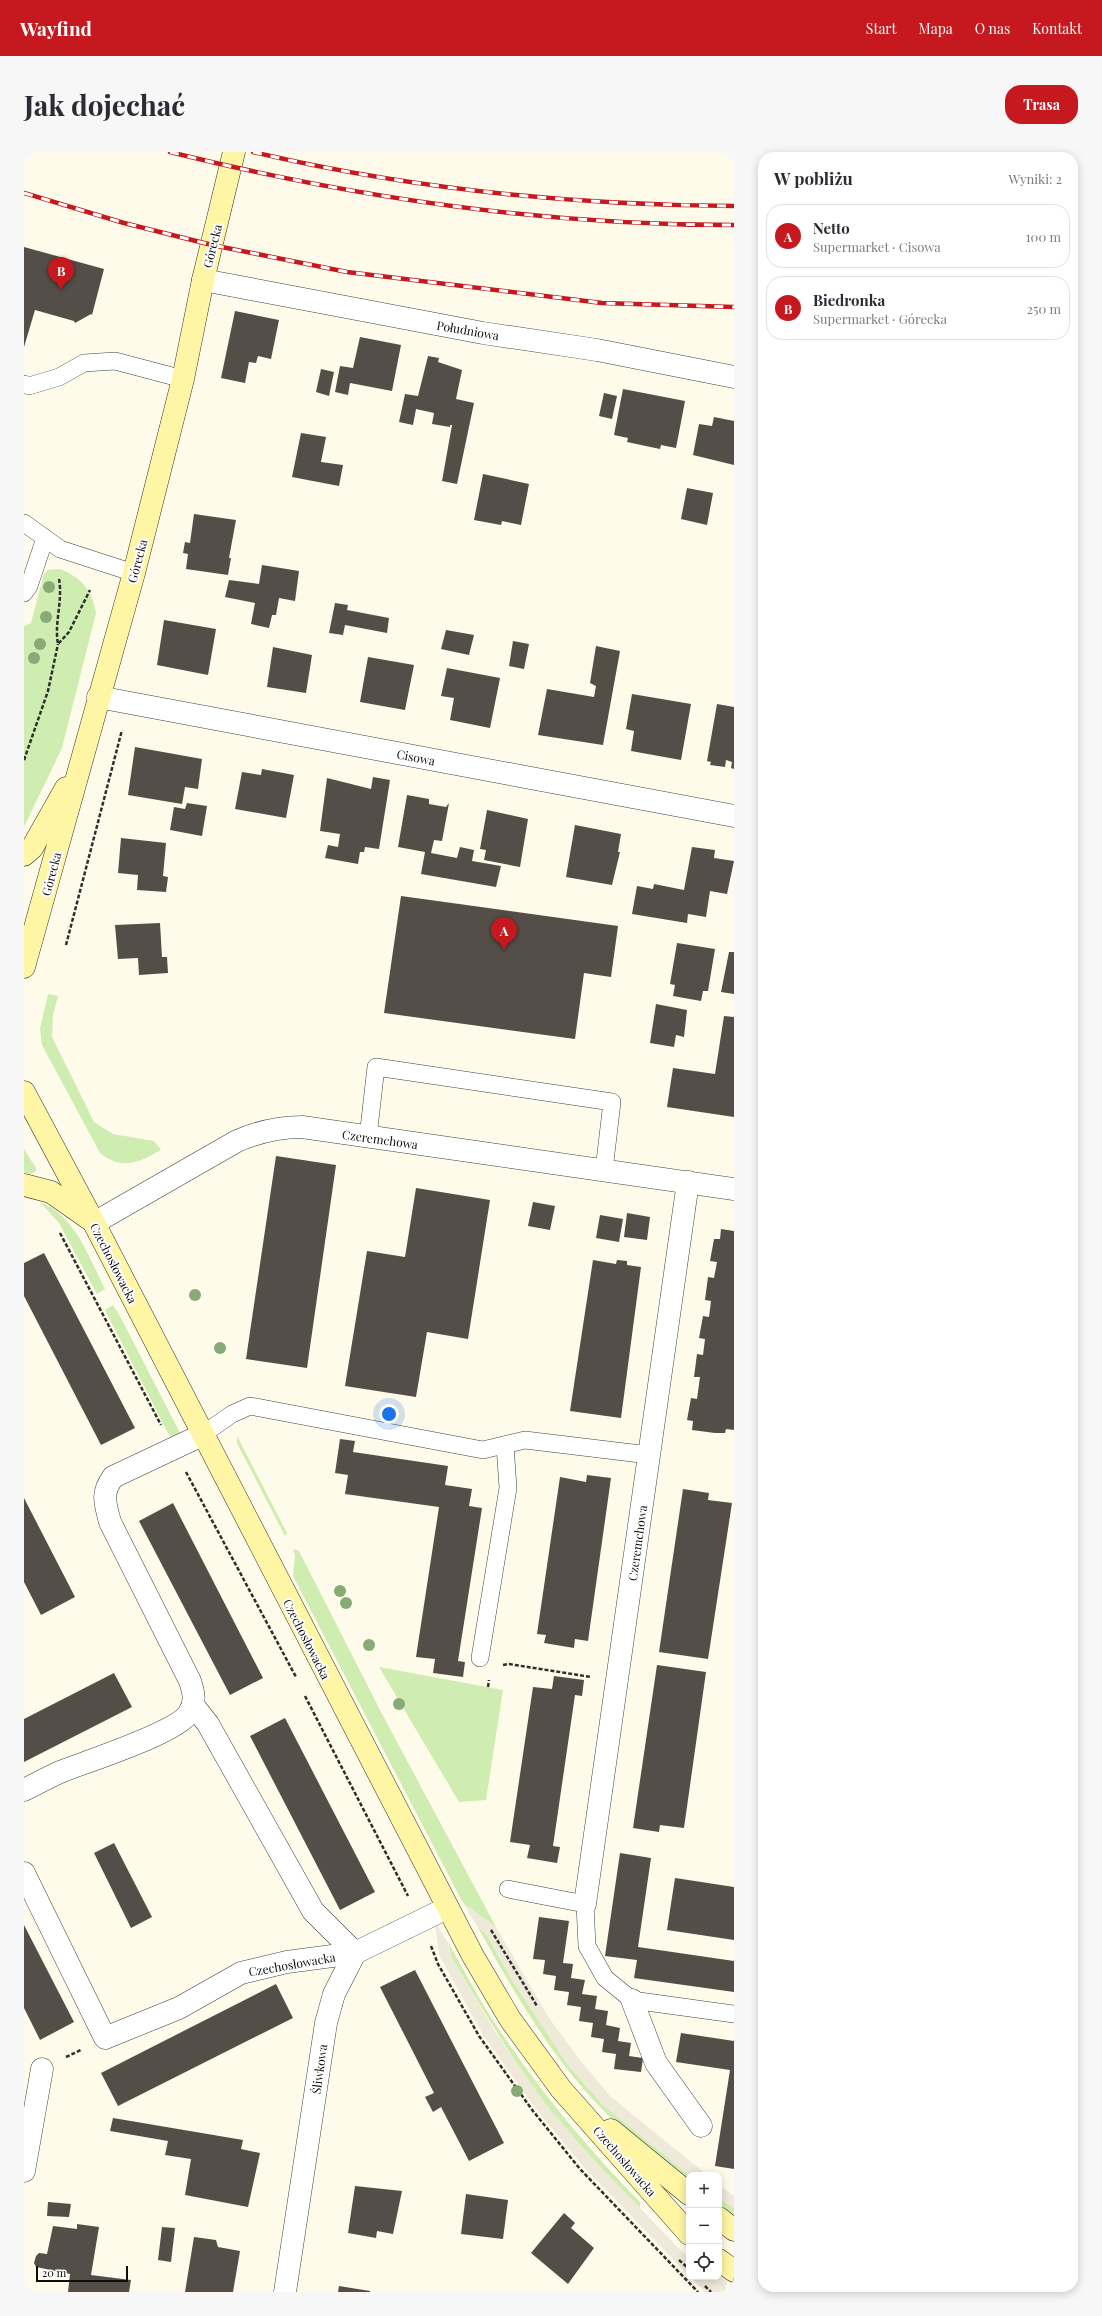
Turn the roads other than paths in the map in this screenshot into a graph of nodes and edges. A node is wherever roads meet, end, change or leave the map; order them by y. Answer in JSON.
{"nodes":[{"id":1,"x":234,"y":152,"type":"edge"},
{"id":2,"x":203,"y":280,"type":"junction"},
{"id":3,"x":734,"y":377,"type":"edge"},
{"id":4,"x":183,"y":379,"type":"junction"},
{"id":5,"x":24,"y":384,"type":"edge"},
{"id":6,"x":24,"y":523,"type":"edge"},
{"id":7,"x":45,"y":538,"type":"junction"},
{"id":8,"x":134,"y":573,"type":"junction"},
{"id":9,"x":24,"y":593,"type":"edge"},
{"id":10,"x":98,"y":697,"type":"junction"},
{"id":11,"x":82,"y":761,"type":"junction"},
{"id":12,"x":734,"y":816,"type":"edge"},
{"id":13,"x":24,"y":856,"type":"edge"},
{"id":14,"x":24,"y":967,"type":"edge"},
{"id":15,"x":24,"y":1092,"type":"edge"},
{"id":16,"x":368,"y":1137,"type":"junction"},
{"id":17,"x":604,"y":1170,"type":"junction"},
{"id":18,"x":688,"y":1182,"type":"junction"},
{"id":19,"x":24,"y":1185,"type":"edge"},
{"id":20,"x":734,"y":1189,"type":"edge"},
{"id":21,"x":94,"y":1223,"type":"junction"},
{"id":22,"x":202,"y":1435,"type":"junction"},
{"id":23,"x":505,"y":1445,"type":"junction"},
{"id":24,"x":649,"y":1455,"type":"junction"},
{"id":25,"x":480,"y":1658,"type":"dead end"},
{"id":26,"x":193,"y":1705,"type":"junction"},
{"id":27,"x":24,"y":1790,"type":"edge"},
{"id":28,"x":24,"y":1873,"type":"edge"},
{"id":29,"x":508,"y":1889,"type":"dead end"},
{"id":30,"x":585,"y":1904,"type":"junction"},
{"id":31,"x":447,"y":1908,"type":"junction"},
{"id":32,"x":355,"y":1953,"type":"junction"},
{"id":33,"x":632,"y":2000,"type":"junction"},
{"id":34,"x":734,"y":2014,"type":"edge"},
{"id":35,"x":42,"y":2069,"type":"road end"},
{"id":36,"x":561,"y":2089,"type":"junction"},
{"id":37,"x":701,"y":2126,"type":"dead end"},
{"id":38,"x":24,"y":2171,"type":"edge"},
{"id":39,"x":686,"y":2192,"type":"edge"},
{"id":40,"x":722,"y":2220,"type":"edge"},
{"id":41,"x":734,"y":2230,"type":"edge"},
{"id":42,"x":686,"y":2231,"type":"edge"},
{"id":43,"x":722,"y":2262,"type":"edge"},
{"id":44,"x":734,"y":2271,"type":"edge"},
{"id":45,"x":285,"y":2292,"type":"edge"}],
"edges":[{"from":1,"to":2,"type":"street","name":"Górecka"},
{"from":2,"to":3,"type":"street","name":"Południowa"},
{"from":2,"to":4,"type":"street","name":"Górecka"},
{"from":4,"to":5,"type":"lane"},
{"from":4,"to":8,"type":"street","name":"Górecka"},
{"from":6,"to":7,"type":"lane"},
{"from":7,"to":8,"type":"lane"},
{"from":7,"to":9,"type":"lane"},
{"from":8,"to":10,"type":"street","name":"Górecka"},
{"from":10,"to":11,"type":"street","name":"Górecka"},
{"from":10,"to":12,"type":"street","name":"Cisowa"},
{"from":11,"to":13,"type":"street"},
{"from":11,"to":14,"type":"street","name":"Górecka"},
{"from":15,"to":21,"type":"street","name":"Czechosłowacka"},
{"from":16,"to":17,"type":"street","name":"Czeremchowa"},
{"from":16,"to":17,"type":"lane"},
{"from":16,"to":21,"type":"street","name":"Czeremchowa"},
{"from":17,"to":18,"type":"street","name":"Czeremchowa"},
{"from":18,"to":20,"type":"street","name":"Czeremchowa"},
{"from":18,"to":24,"type":"street","name":"Czeremchowa"},
{"from":19,"to":21,"type":"street"},
{"from":21,"to":22,"type":"street","name":"Czechosłowacka"},
{"from":22,"to":23,"type":"lane"},
{"from":22,"to":26,"type":"street"},
{"from":22,"to":31,"type":"street","name":"Czechosłowacka"},
{"from":23,"to":24,"type":"lane"},
{"from":23,"to":25,"type":"lane"},
{"from":24,"to":30,"type":"street","name":"Czeremchowa"},
{"from":26,"to":27,"type":"street"},
{"from":26,"to":32,"type":"street","name":"Czechosłowacka"},
{"from":28,"to":32,"type":"street","name":"Czechosłowacka"},
{"from":29,"to":30,"type":"lane"},
{"from":30,"to":33,"type":"lane"},
{"from":31,"to":32,"type":"street"},
{"from":31,"to":36,"type":"street","name":"Czechosłowacka"},
{"from":32,"to":45,"type":"street","name":"Śliwkowa"},
{"from":33,"to":34,"type":"lane"},
{"from":33,"to":37,"type":"street"},
{"from":35,"to":38,"type":"street"},
{"from":36,"to":39,"type":"street","name":"Czechosłowacka"},
{"from":36,"to":42,"type":"street","name":"Czechosłowacka"},
{"from":40,"to":41,"type":"street"},
{"from":43,"to":44,"type":"street"}]}
